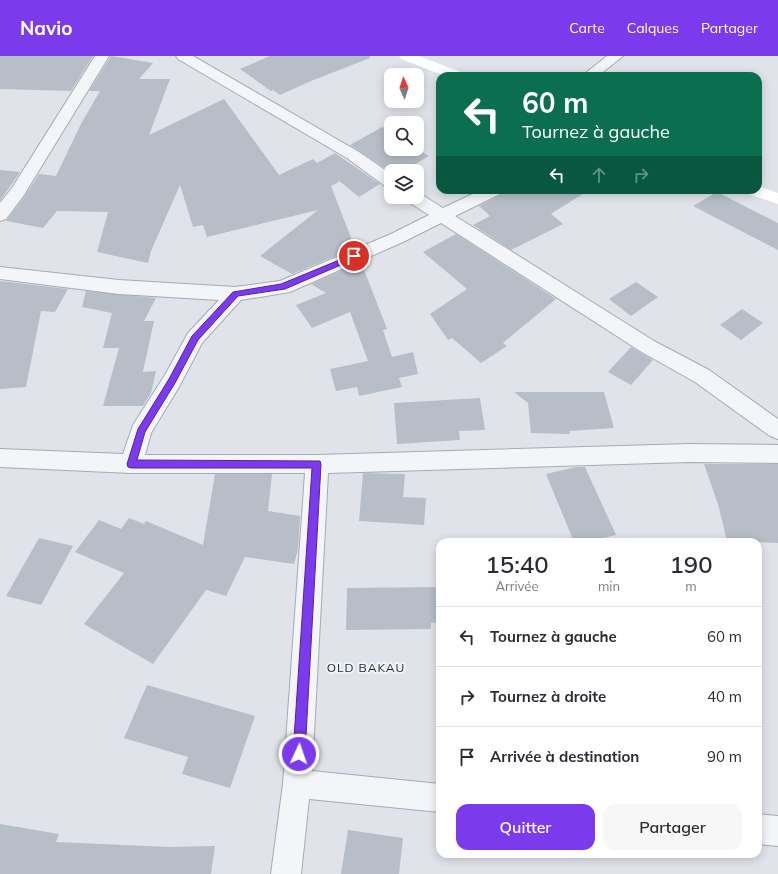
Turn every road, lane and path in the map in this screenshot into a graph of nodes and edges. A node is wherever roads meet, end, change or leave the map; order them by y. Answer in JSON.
{"nodes":[{"id":1,"x":102,"y":56,"type":"edge"},
{"id":2,"x":183,"y":56,"type":"edge"},
{"id":3,"x":406,"y":56,"type":"edge"},
{"id":4,"x":616,"y":56,"type":"edge"},
{"id":5,"x":448,"y":72,"type":"edge"},
{"id":6,"x":595,"y":72,"type":"edge"},
{"id":7,"x":384,"y":177,"type":"edge"},
{"id":8,"x":762,"y":192,"type":"edge"},
{"id":9,"x":486,"y":194,"type":"edge"},
{"id":10,"x":778,"y":198,"type":"edge"},
{"id":11,"x":423,"y":204,"type":"edge"},
{"id":12,"x":0,"y":215,"type":"edge"},
{"id":13,"x":441,"y":216,"type":"junction"},
{"id":14,"x":0,"y":273,"type":"edge"},
{"id":15,"x":235,"y":294,"type":"junction"},
{"id":16,"x":778,"y":430,"type":"edge"},
{"id":17,"x":778,"y":454,"type":"edge"},
{"id":18,"x":0,"y":458,"type":"edge"},
{"id":19,"x":131,"y":464,"type":"junction"},
{"id":20,"x":317,"y":464,"type":"junction"},
{"id":21,"x":297,"y":784,"type":"junction"},
{"id":22,"x":436,"y":798,"type":"edge"},
{"id":23,"x":762,"y":829,"type":"edge"},
{"id":24,"x":778,"y":831,"type":"edge"},
{"id":25,"x":286,"y":874,"type":"edge"}],
"edges":[{"from":1,"to":12,"type":"street"},
{"from":2,"to":7,"type":"street"},
{"from":3,"to":5,"type":"street"},
{"from":4,"to":6,"type":"street"},
{"from":8,"to":10,"type":"street"},
{"from":9,"to":13,"type":"street"},
{"from":11,"to":13,"type":"street"},
{"from":13,"to":15,"type":"street"},
{"from":13,"to":16,"type":"street"},
{"from":14,"to":15,"type":"street"},
{"from":15,"to":19,"type":"street"},
{"from":17,"to":20,"type":"street"},
{"from":18,"to":19,"type":"street"},
{"from":19,"to":20,"type":"street"},
{"from":20,"to":21,"type":"street"},
{"from":21,"to":22,"type":"street"},
{"from":21,"to":25,"type":"street"},
{"from":23,"to":24,"type":"street"}]}
